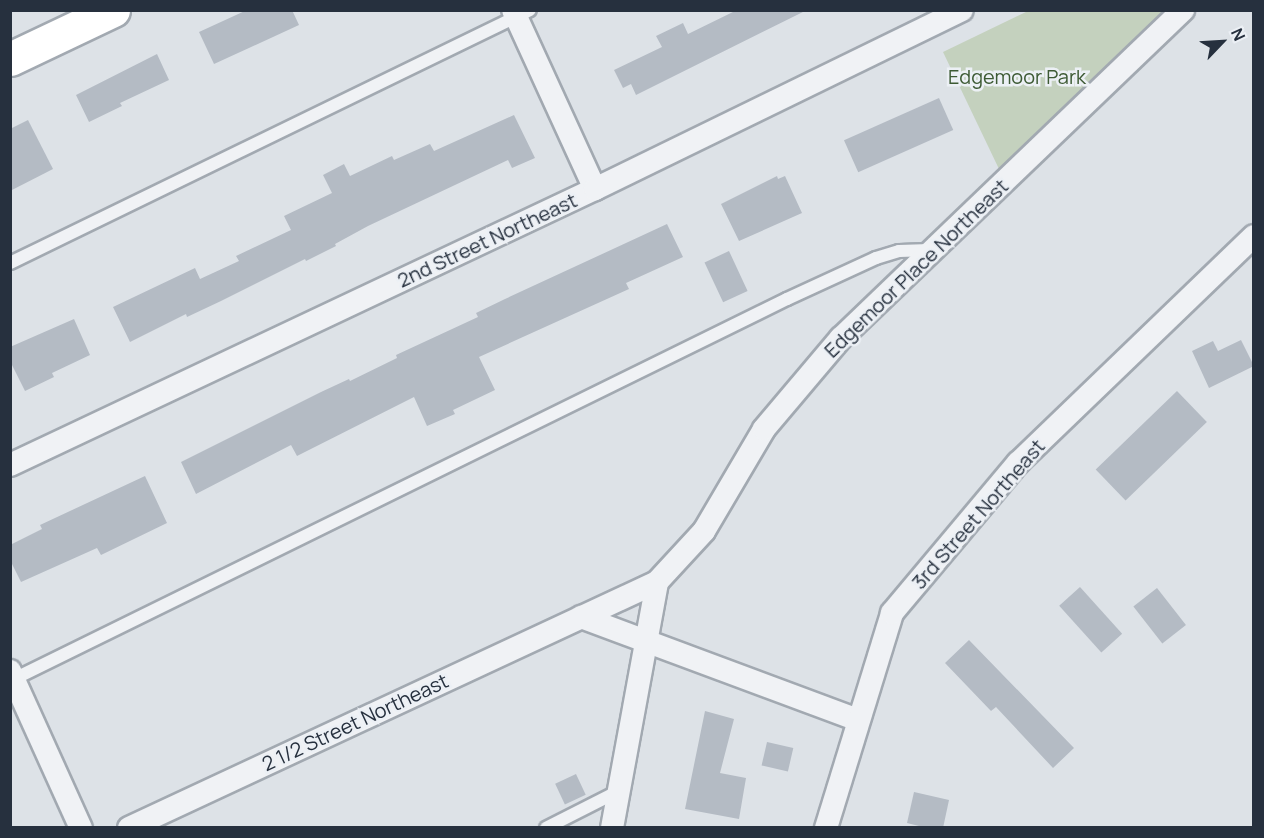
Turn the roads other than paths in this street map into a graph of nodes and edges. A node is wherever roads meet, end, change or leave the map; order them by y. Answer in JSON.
{"nodes":[{"id":1,"x":113,"y":10,"type":"edge"},
{"id":2,"x":962,"y":10,"type":"edge"},
{"id":3,"x":1183,"y":10,"type":"edge"},
{"id":4,"x":520,"y":13,"type":"edge"},
{"id":5,"x":10,"y":59,"type":"edge"},
{"id":6,"x":595,"y":189,"type":"junction"},
{"id":7,"x":1254,"y":236,"type":"edge"},
{"id":8,"x":933,"y":250,"type":"junction"},
{"id":9,"x":10,"y":263,"type":"edge"},
{"id":10,"x":10,"y":465,"type":"edge"},
{"id":11,"x":657,"y":582,"type":"junction"},
{"id":12,"x":581,"y":617,"type":"junction"},
{"id":13,"x":646,"y":640,"type":"junction"},
{"id":14,"x":12,"y":677,"type":"edge"},
{"id":15,"x":858,"y":720,"type":"junction"},
{"id":16,"x":619,"y":791,"type":"junction"},
{"id":17,"x":81,"y":828,"type":"edge"},
{"id":18,"x":129,"y":828,"type":"edge"},
{"id":19,"x":546,"y":828,"type":"edge"},
{"id":20,"x":612,"y":828,"type":"edge"},
{"id":21,"x":826,"y":828,"type":"edge"}],
"edges":[{"from":1,"to":5,"type":"street"},
{"from":2,"to":6,"type":"street","name":"2nd Street Northeast"},
{"from":3,"to":8,"type":"street","name":"Edgemoor Place Northeast"},
{"from":4,"to":6,"type":"street"},
{"from":4,"to":9,"type":"lane"},
{"from":6,"to":10,"type":"street","name":"2nd Street Northeast"},
{"from":7,"to":15,"type":"street","name":"3rd Street Northeast"},
{"from":8,"to":11,"type":"street","name":"Edgemoor Place Northeast"},
{"from":8,"to":14,"type":"lane"},
{"from":11,"to":12,"type":"street","name":"2 1/2 Street Northeast"},
{"from":11,"to":13,"type":"street"},
{"from":12,"to":13,"type":"street"},
{"from":12,"to":18,"type":"street","name":"2 1/2 Street Northeast"},
{"from":13,"to":15,"type":"street"},
{"from":13,"to":16,"type":"street"},
{"from":14,"to":17,"type":"street"},
{"from":15,"to":21,"type":"street","name":"3rd Street Northeast"},
{"from":16,"to":19,"type":"lane"},
{"from":16,"to":20,"type":"street"}]}
